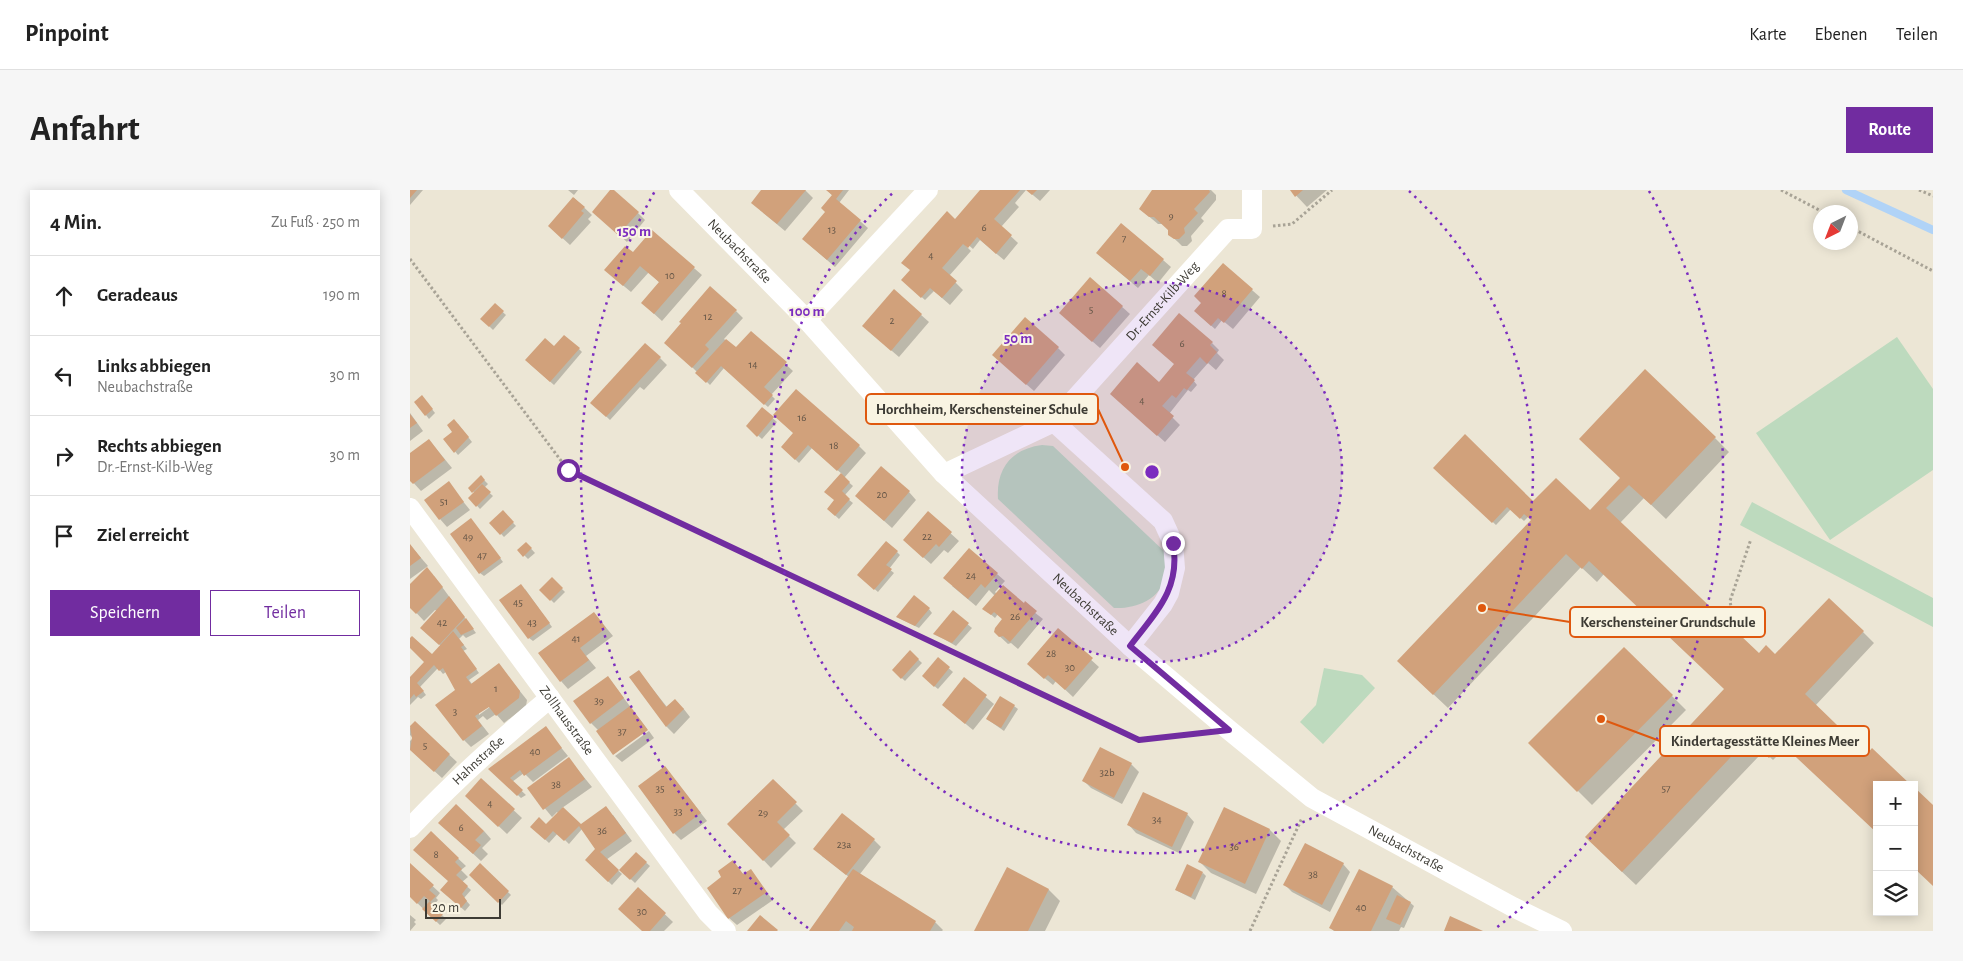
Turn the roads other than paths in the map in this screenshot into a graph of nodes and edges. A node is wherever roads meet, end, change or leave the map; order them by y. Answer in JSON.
{"nodes":[{"id":1,"x":679,"y":190,"type":"edge"},
{"id":2,"x":928,"y":190,"type":"edge"},
{"id":3,"x":1252,"y":190,"type":"edge"},
{"id":4,"x":807,"y":320,"type":"junction"},
{"id":5,"x":1054,"y":422,"type":"junction"},
{"id":6,"x":944,"y":474,"type":"junction"},
{"id":7,"x":410,"y":508,"type":"edge"},
{"id":8,"x":1130,"y":646,"type":"junction"},
{"id":9,"x":550,"y":698,"type":"junction"},
{"id":10,"x":410,"y":828,"type":"edge"},
{"id":11,"x":726,"y":931,"type":"edge"},
{"id":12,"x":1562,"y":931,"type":"edge"}],
"edges":[{"from":1,"to":4,"type":"street","name":"Neubachstraße"},
{"from":2,"to":4,"type":"street"},
{"from":3,"to":5,"type":"street","name":"Dr.-Ernst-Kilb-Weg"},
{"from":4,"to":6,"type":"street","name":"Neubachstraße"},
{"from":5,"to":6,"type":"street","name":"Dr.-Ernst-Kilb-Weg"},
{"from":5,"to":8,"type":"street"},
{"from":6,"to":8,"type":"street","name":"Neubachstraße"},
{"from":7,"to":9,"type":"street","name":"Zollhausstraße"},
{"from":8,"to":12,"type":"street","name":"Neubachstraße"},
{"from":9,"to":10,"type":"street","name":"Hahnstraße"},
{"from":9,"to":11,"type":"street","name":"Zollhausstraße"}]}
